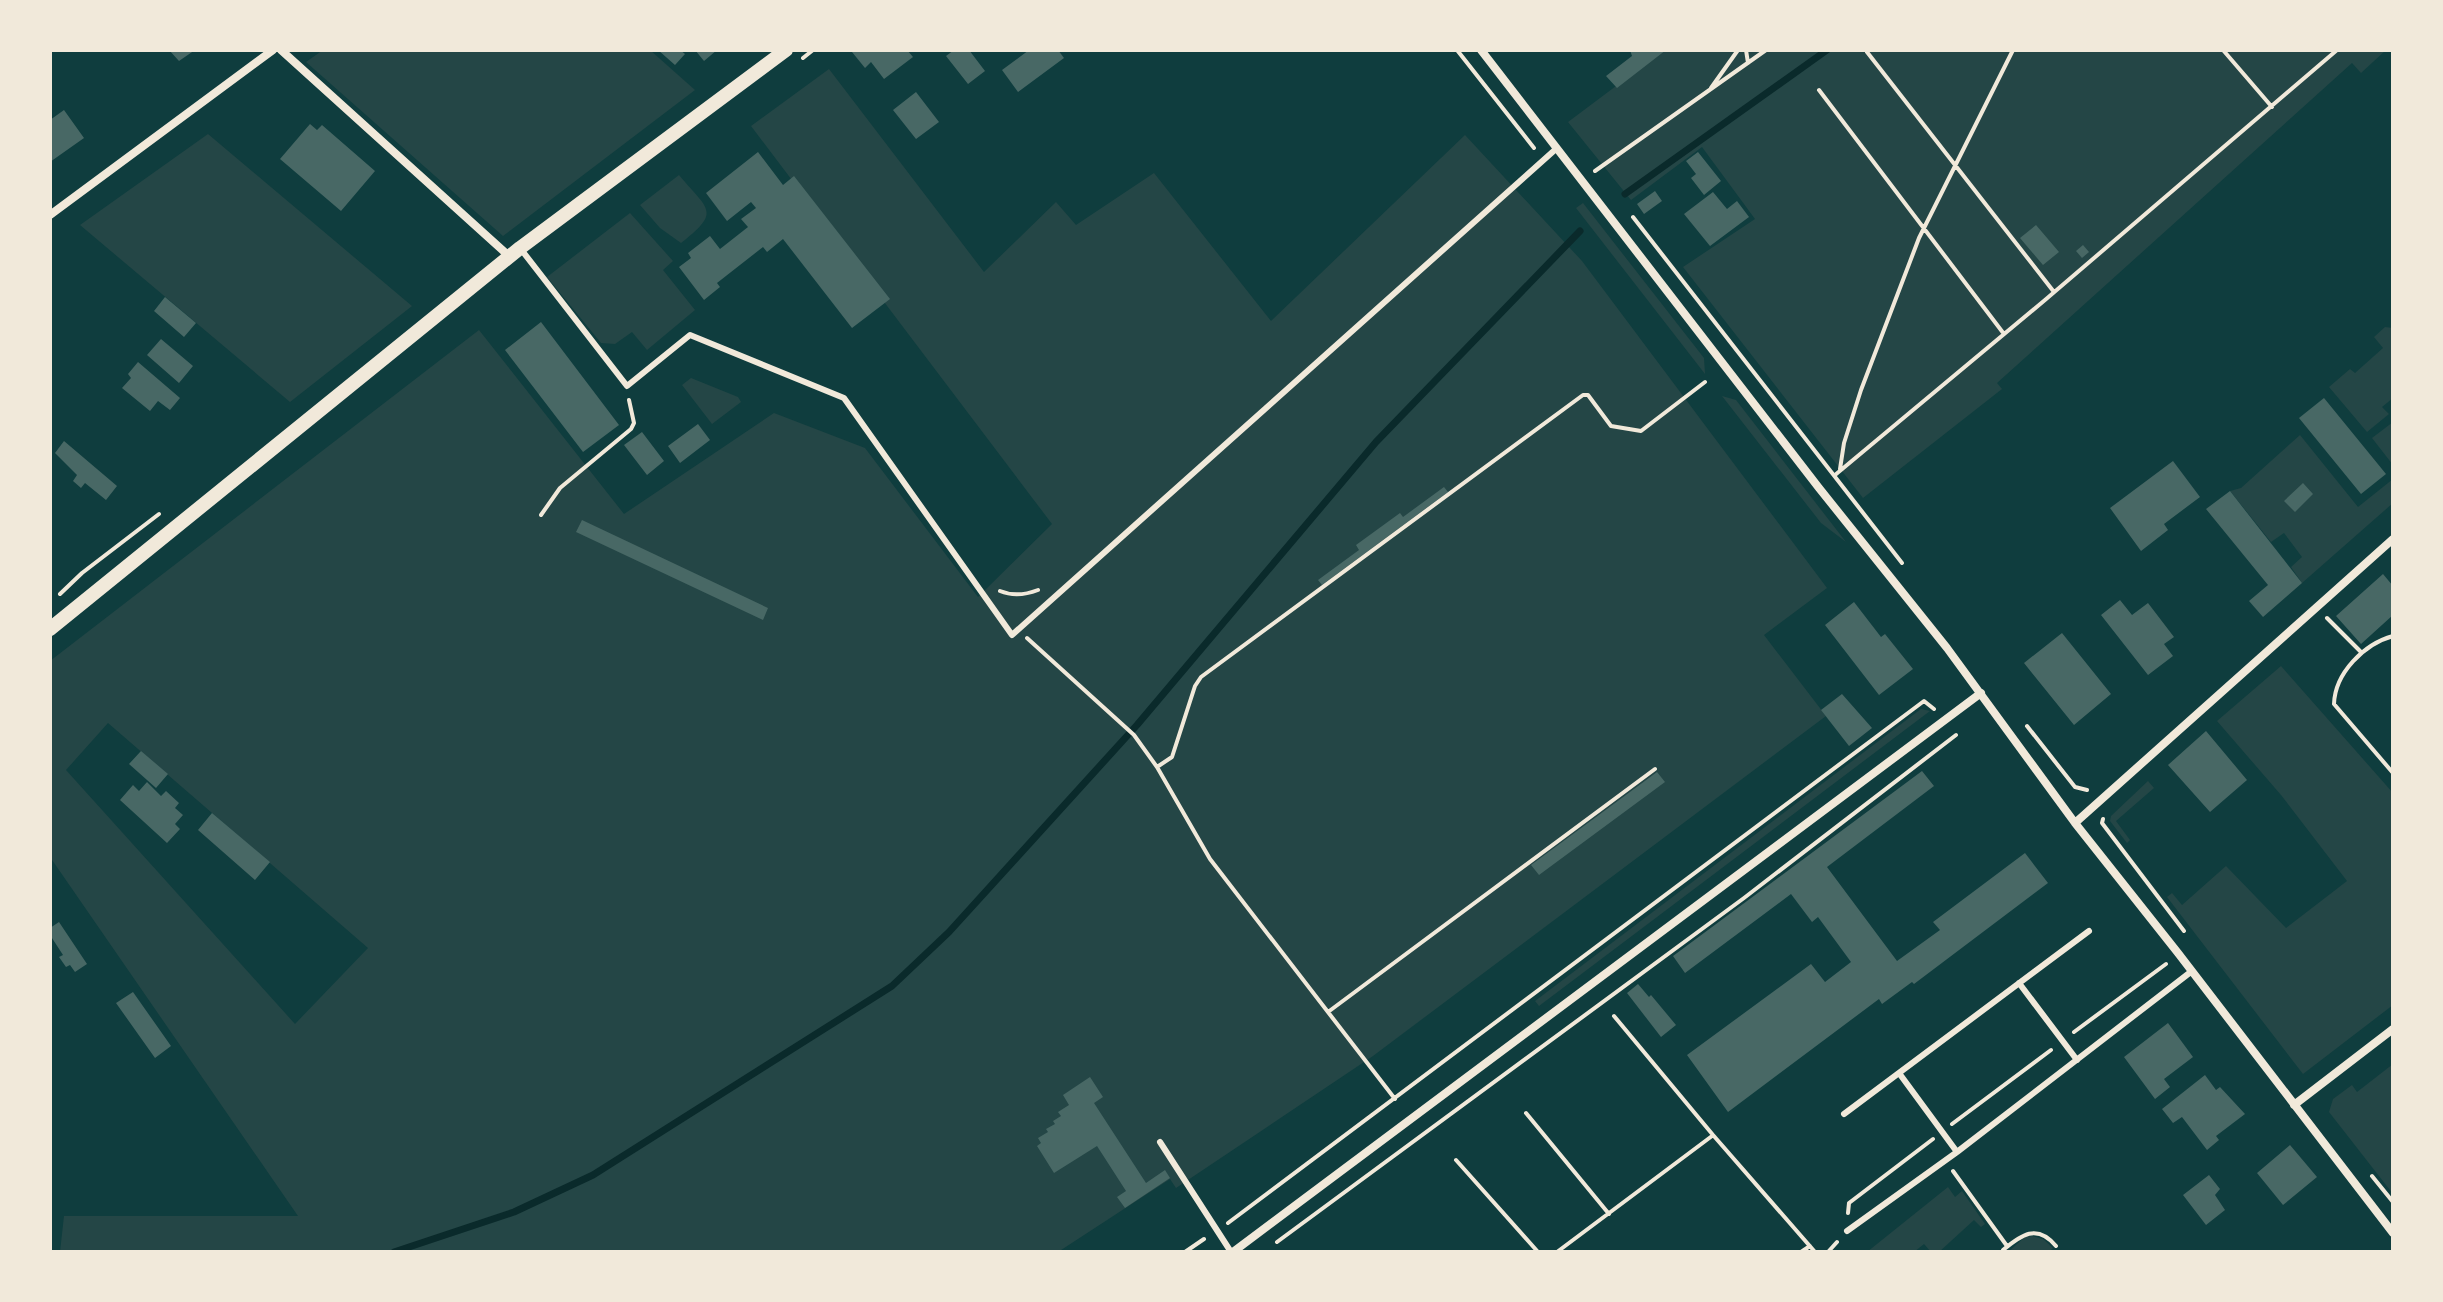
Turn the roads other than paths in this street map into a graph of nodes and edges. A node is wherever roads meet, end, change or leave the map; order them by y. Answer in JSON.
{"nodes":[{"id":1,"x":273,"y":50,"type":"edge"},
{"id":2,"x":281,"y":50,"type":"edge"},
{"id":3,"x":786,"y":50,"type":"edge"},
{"id":4,"x":1481,"y":50,"type":"edge"},
{"id":5,"x":1557,"y":148,"type":"junction"},
{"id":6,"x":50,"y":215,"type":"edge"},
{"id":7,"x":515,"y":252,"type":"junction"},
{"id":8,"x":2393,"y":539,"type":"edge"},
{"id":9,"x":50,"y":629,"type":"edge"},
{"id":10,"x":1981,"y":693,"type":"junction"},
{"id":11,"x":2075,"y":823,"type":"junction"},
{"id":12,"x":2089,"y":931,"type":"dead end"},
{"id":13,"x":2192,"y":971,"type":"junction"},
{"id":14,"x":2019,"y":983,"type":"junction"},
{"id":15,"x":2393,"y":1029,"type":"edge"},
{"id":16,"x":2077,"y":1060,"type":"junction"},
{"id":17,"x":1899,"y":1073,"type":"junction"},
{"id":18,"x":2294,"y":1105,"type":"junction"},
{"id":19,"x":1844,"y":1114,"type":"dead end"},
{"id":20,"x":1160,"y":1142,"type":"dead end"},
{"id":21,"x":1957,"y":1152,"type":"junction"},
{"id":22,"x":1847,"y":1231,"type":"road end"},
{"id":23,"x":2393,"y":1233,"type":"edge"},
{"id":24,"x":1232,"y":1252,"type":"edge"}],
"edges":[{"from":1,"to":6,"type":"street"},
{"from":2,"to":7,"type":"street"},
{"from":3,"to":7,"type":"street"},
{"from":4,"to":5,"type":"street"},
{"from":5,"to":7,"type":"lane"},
{"from":5,"to":10,"type":"street"},
{"from":7,"to":9,"type":"street"},
{"from":8,"to":11,"type":"street"},
{"from":10,"to":11,"type":"street"},
{"from":10,"to":24,"type":"street"},
{"from":11,"to":13,"type":"street"},
{"from":12,"to":14,"type":"lane"},
{"from":13,"to":16,"type":"lane"},
{"from":13,"to":18,"type":"street"},
{"from":14,"to":16,"type":"lane"},
{"from":14,"to":17,"type":"lane"},
{"from":15,"to":18,"type":"street"},
{"from":16,"to":21,"type":"lane"},
{"from":17,"to":19,"type":"lane"},
{"from":17,"to":21,"type":"lane"},
{"from":18,"to":23,"type":"street"},
{"from":20,"to":24,"type":"lane"},
{"from":21,"to":22,"type":"lane"}]}
